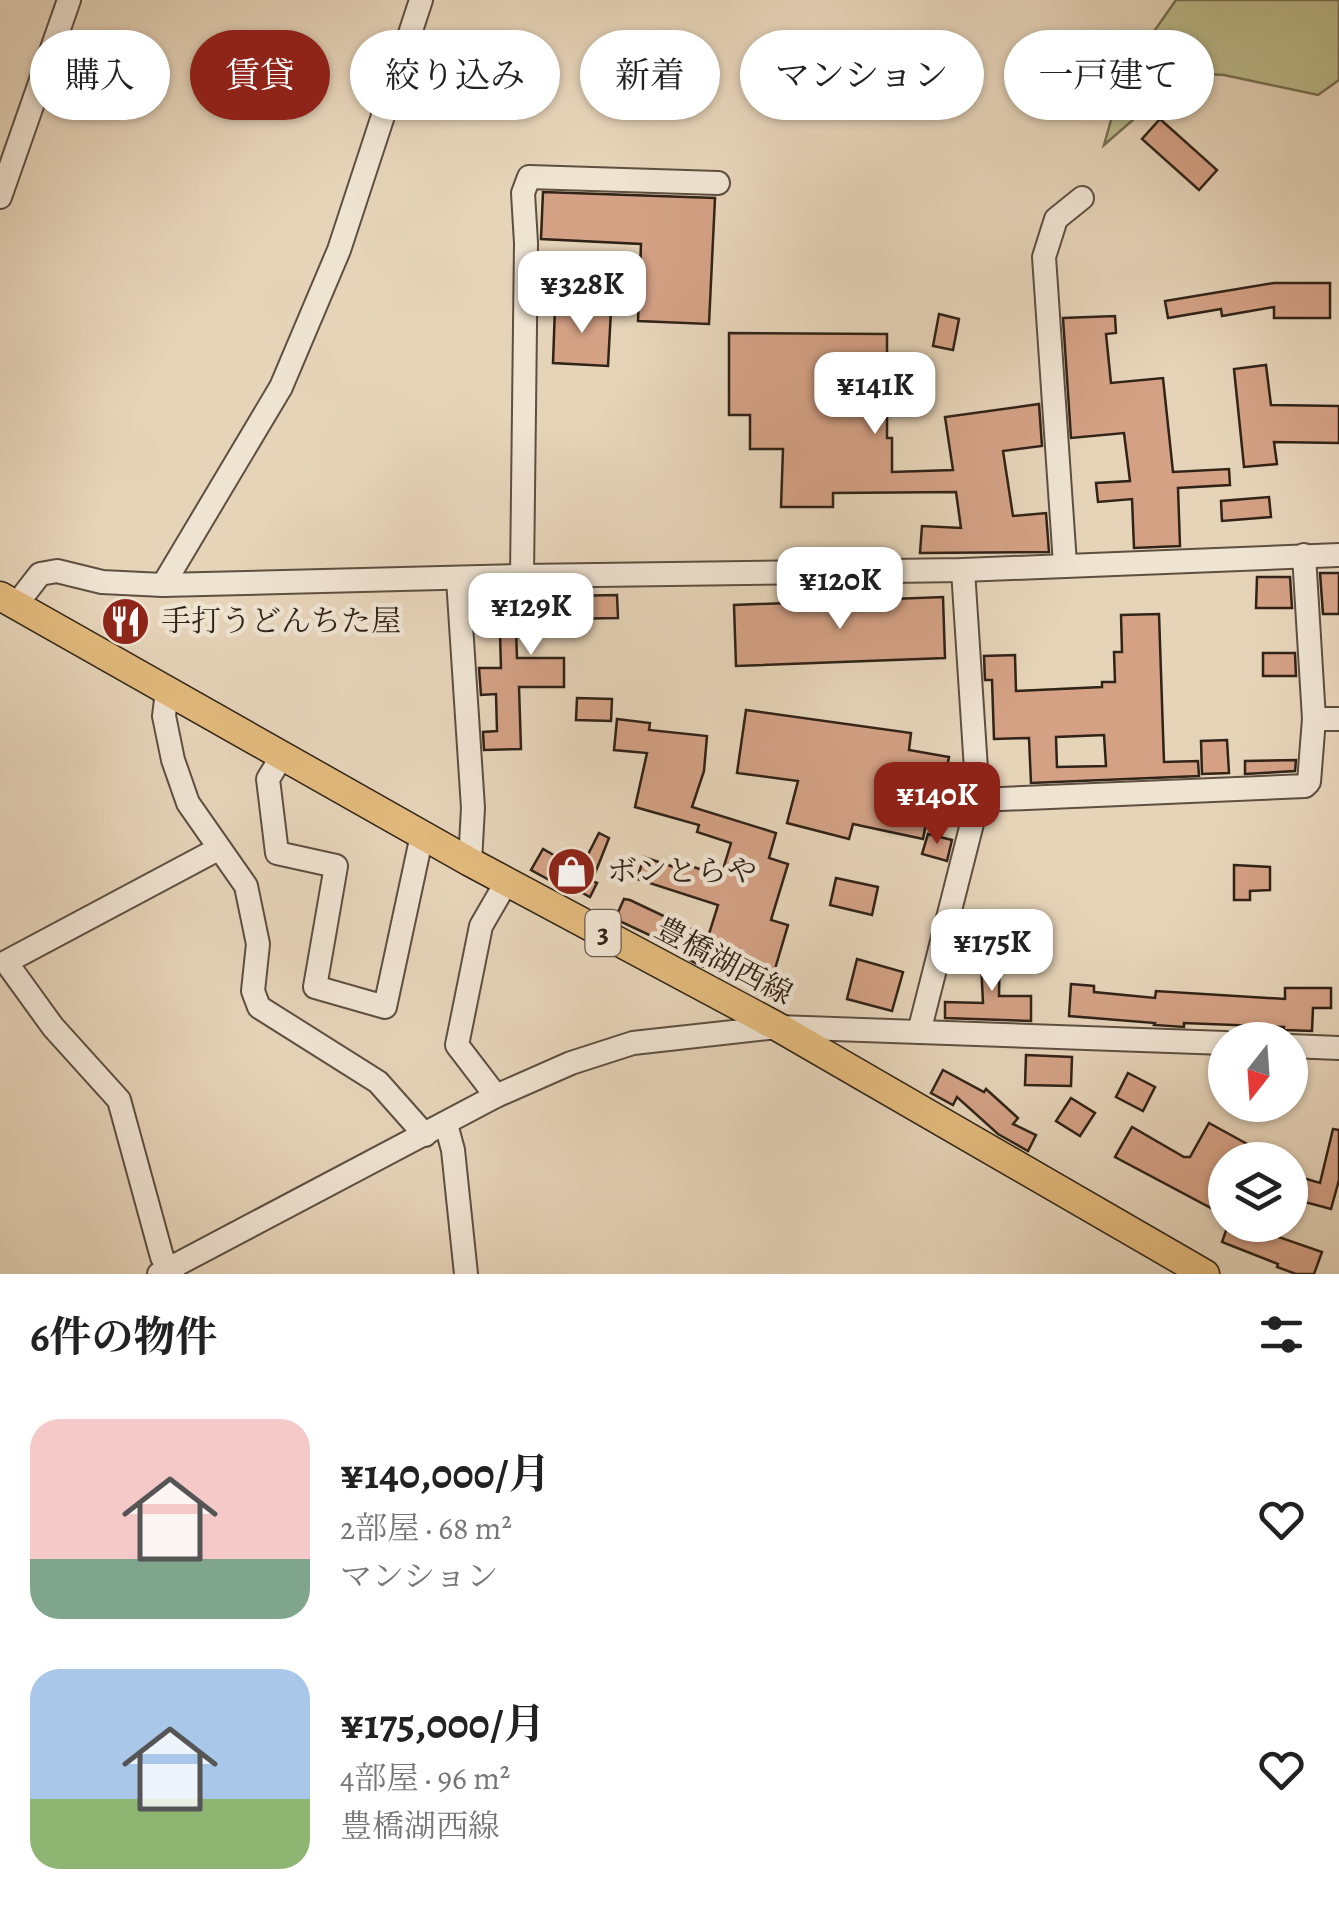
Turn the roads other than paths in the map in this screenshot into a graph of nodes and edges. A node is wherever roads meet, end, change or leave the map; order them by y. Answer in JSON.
{"nodes":[{"id":1,"x":69,"y":0,"type":"edge"},
{"id":2,"x":421,"y":0,"type":"edge"},
{"id":3,"x":718,"y":183,"type":"dead end"},
{"id":4,"x":0,"y":197,"type":"edge"},
{"id":5,"x":1082,"y":198,"type":"dead end"},
{"id":6,"x":1304,"y":554,"type":"junction"},
{"id":7,"x":1339,"y":554,"type":"edge"},
{"id":8,"x":1065,"y":564,"type":"junction"},
{"id":9,"x":963,"y":570,"type":"junction"},
{"id":10,"x":522,"y":576,"type":"junction"},
{"id":11,"x":458,"y":579,"type":"junction"},
{"id":12,"x":163,"y":585,"type":"junction"},
{"id":13,"x":8,"y":600,"type":"edge"},
{"id":14,"x":168,"y":691,"type":"junction"},
{"id":15,"x":1314,"y":719,"type":"junction"},
{"id":16,"x":1339,"y":719,"type":"edge"},
{"id":17,"x":282,"y":756,"type":"junction"},
{"id":18,"x":978,"y":800,"type":"junction"},
{"id":19,"x":422,"y":835,"type":"junction"},
{"id":20,"x":218,"y":849,"type":"junction"},
{"id":21,"x":470,"y":862,"type":"junction"},
{"id":22,"x":507,"y":882,"type":"junction"},
{"id":23,"x":778,"y":1027,"type":"junction"},
{"id":24,"x":919,"y":1032,"type":"junction"},
{"id":25,"x":1208,"y":1042,"type":"edge"},
{"id":26,"x":1308,"y":1047,"type":"edge"},
{"id":27,"x":1339,"y":1048,"type":"edge"},
{"id":28,"x":496,"y":1096,"type":"junction"},
{"id":29,"x":446,"y":1124,"type":"junction"},
{"id":30,"x":425,"y":1135,"type":"junction"},
{"id":31,"x":168,"y":1272,"type":"edge"},
{"id":32,"x":466,"y":1274,"type":"edge"},
{"id":33,"x":1204,"y":1274,"type":"edge"}],
"edges":[{"from":1,"to":4,"type":"street"},
{"from":2,"to":12,"type":"street"},
{"from":3,"to":10,"type":"street"},
{"from":5,"to":8,"type":"street"},
{"from":6,"to":7,"type":"street"},
{"from":6,"to":8,"type":"street"},
{"from":6,"to":15,"type":"street"},
{"from":8,"to":9,"type":"street"},
{"from":9,"to":10,"type":"street"},
{"from":9,"to":18,"type":"street"},
{"from":10,"to":11,"type":"street"},
{"from":11,"to":12,"type":"street"},
{"from":11,"to":21,"type":"street"},
{"from":12,"to":13,"type":"street"},
{"from":13,"to":14,"type":"main road","name":"豊橋湖西線","number":"3"},
{"from":14,"to":17,"type":"main road","name":"豊橋湖西線","number":"3"},
{"from":14,"to":20,"type":"street"},
{"from":15,"to":16,"type":"street"},
{"from":15,"to":18,"type":"street"},
{"from":17,"to":19,"type":"main road","name":"豊橋湖西線","number":"3"},
{"from":17,"to":19,"type":"street"},
{"from":18,"to":24,"type":"street"},
{"from":19,"to":21,"type":"main road","name":"豊橋湖西線","number":"3"},
{"from":20,"to":30,"type":"street"},
{"from":20,"to":31,"type":"street"},
{"from":21,"to":22,"type":"main road","name":"豊橋湖西線","number":"3"},
{"from":22,"to":23,"type":"main road","name":"豊橋湖西線","number":"3"},
{"from":22,"to":28,"type":"street"},
{"from":23,"to":24,"type":"street"},
{"from":23,"to":28,"type":"street"},
{"from":23,"to":33,"type":"main road","name":"豊橋湖西線","number":"3"},
{"from":24,"to":25,"type":"street"},
{"from":26,"to":27,"type":"street"},
{"from":28,"to":29,"type":"street"},
{"from":29,"to":30,"type":"street"},
{"from":29,"to":32,"type":"street"},
{"from":30,"to":31,"type":"street"}]}
